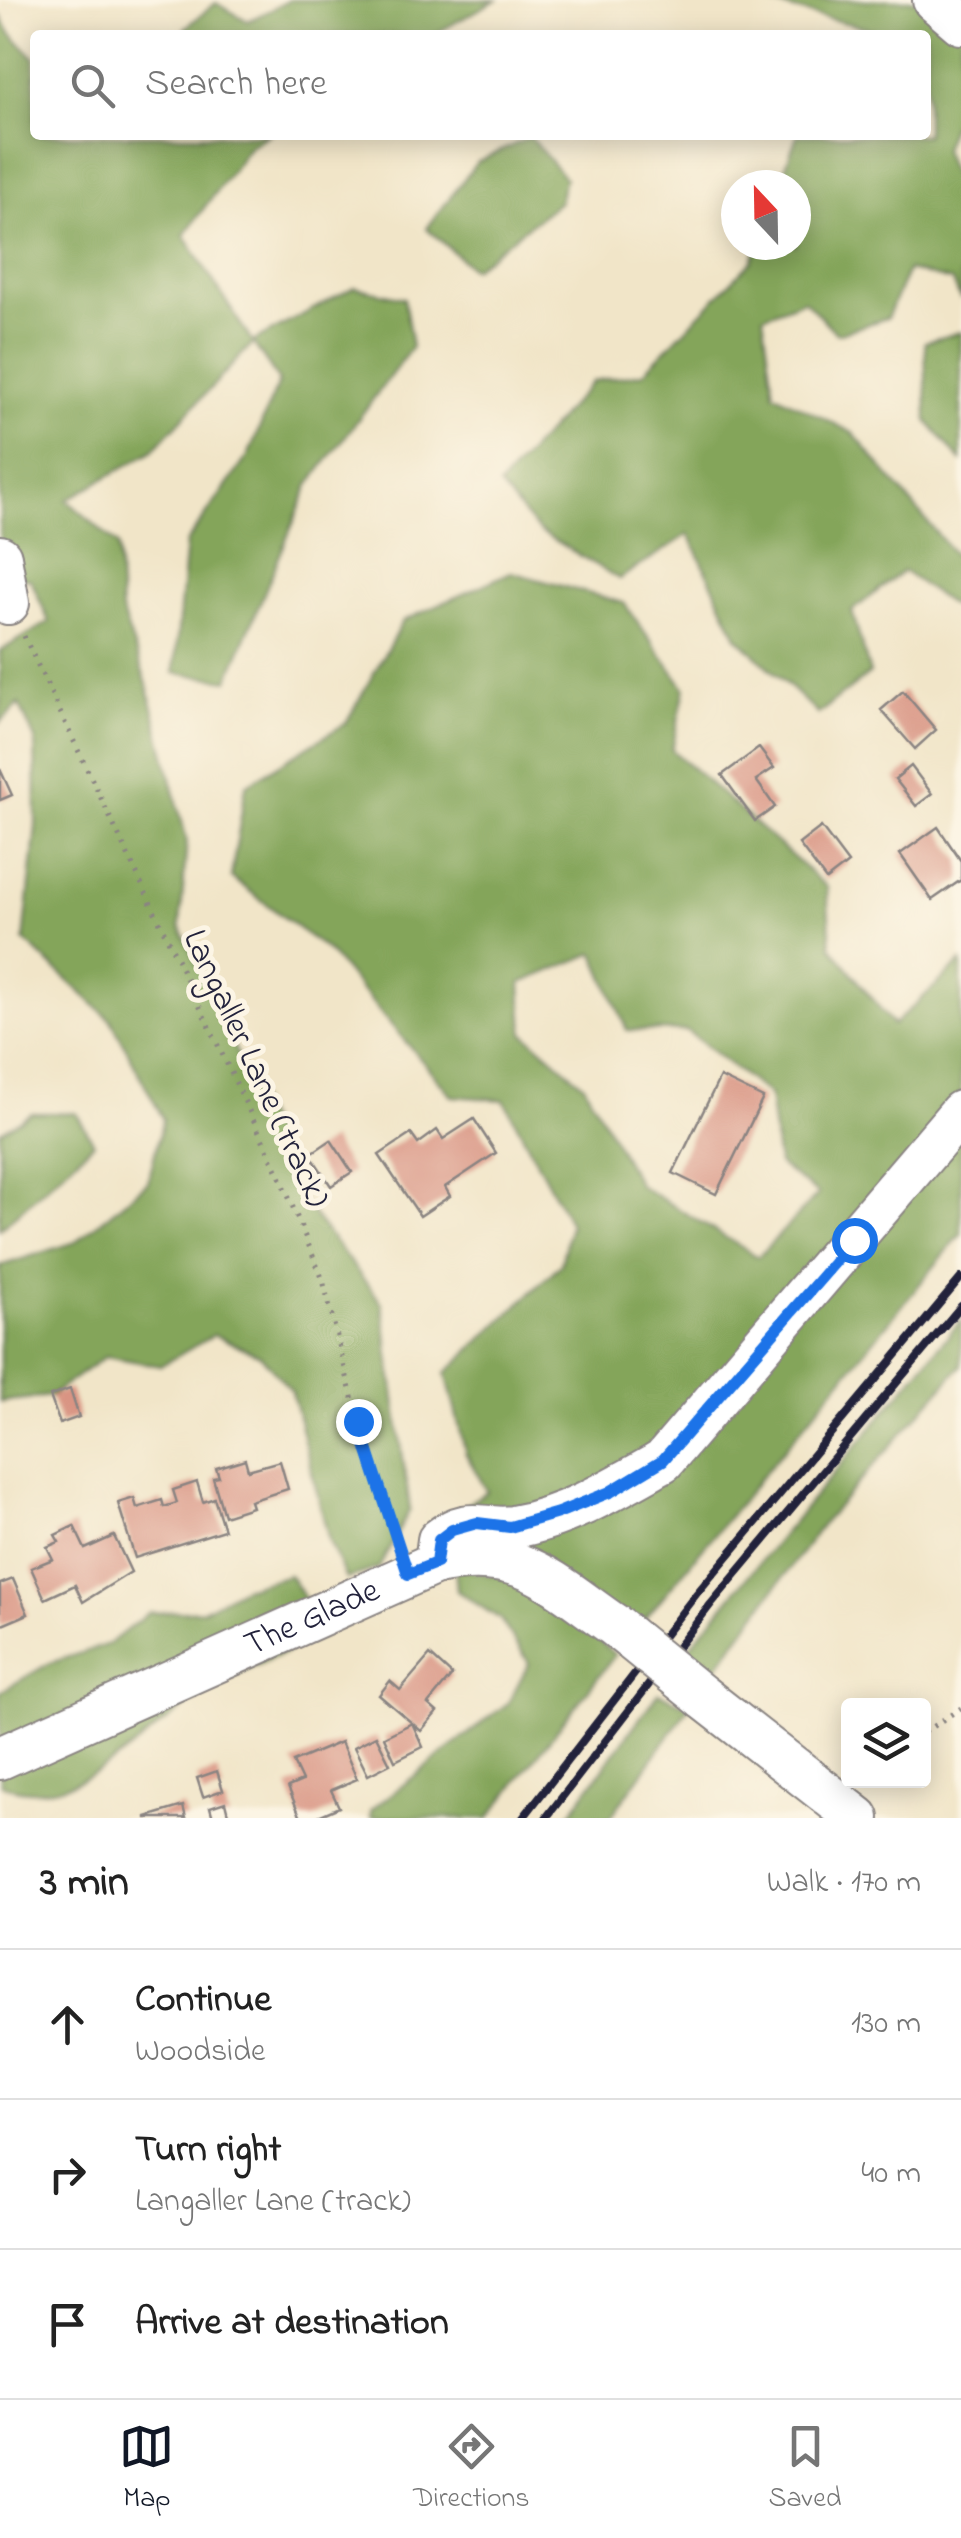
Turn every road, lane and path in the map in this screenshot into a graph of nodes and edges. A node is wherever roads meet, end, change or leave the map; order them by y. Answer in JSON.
{"nodes":[{"id":1,"x":934,"y":0,"type":"edge"},
{"id":2,"x":961,"y":23,"type":"edge"},
{"id":3,"x":0,"y":557,"type":"edge"},
{"id":4,"x":8,"y":603,"type":"joint"},
{"id":5,"x":961,"y":1112,"type":"edge"},
{"id":6,"x":422,"y":1569,"type":"junction"},
{"id":7,"x":961,"y":1708,"type":"edge"},
{"id":8,"x":931,"y":1727,"type":"edge"},
{"id":9,"x":0,"y":1758,"type":"edge"},
{"id":10,"x":858,"y":1818,"type":"edge"}],
"edges":[{"from":1,"to":2,"type":"street"},
{"from":3,"to":4,"type":"street"},
{"from":4,"to":6,"type":"path","name":"Langaller Lane (track)"},
{"from":5,"to":6,"type":"street"},
{"from":6,"to":9,"type":"street","name":"The Glade"},
{"from":6,"to":10,"type":"street","name":"The Glade","bridge":true},
{"from":7,"to":8,"type":"path"}]}
